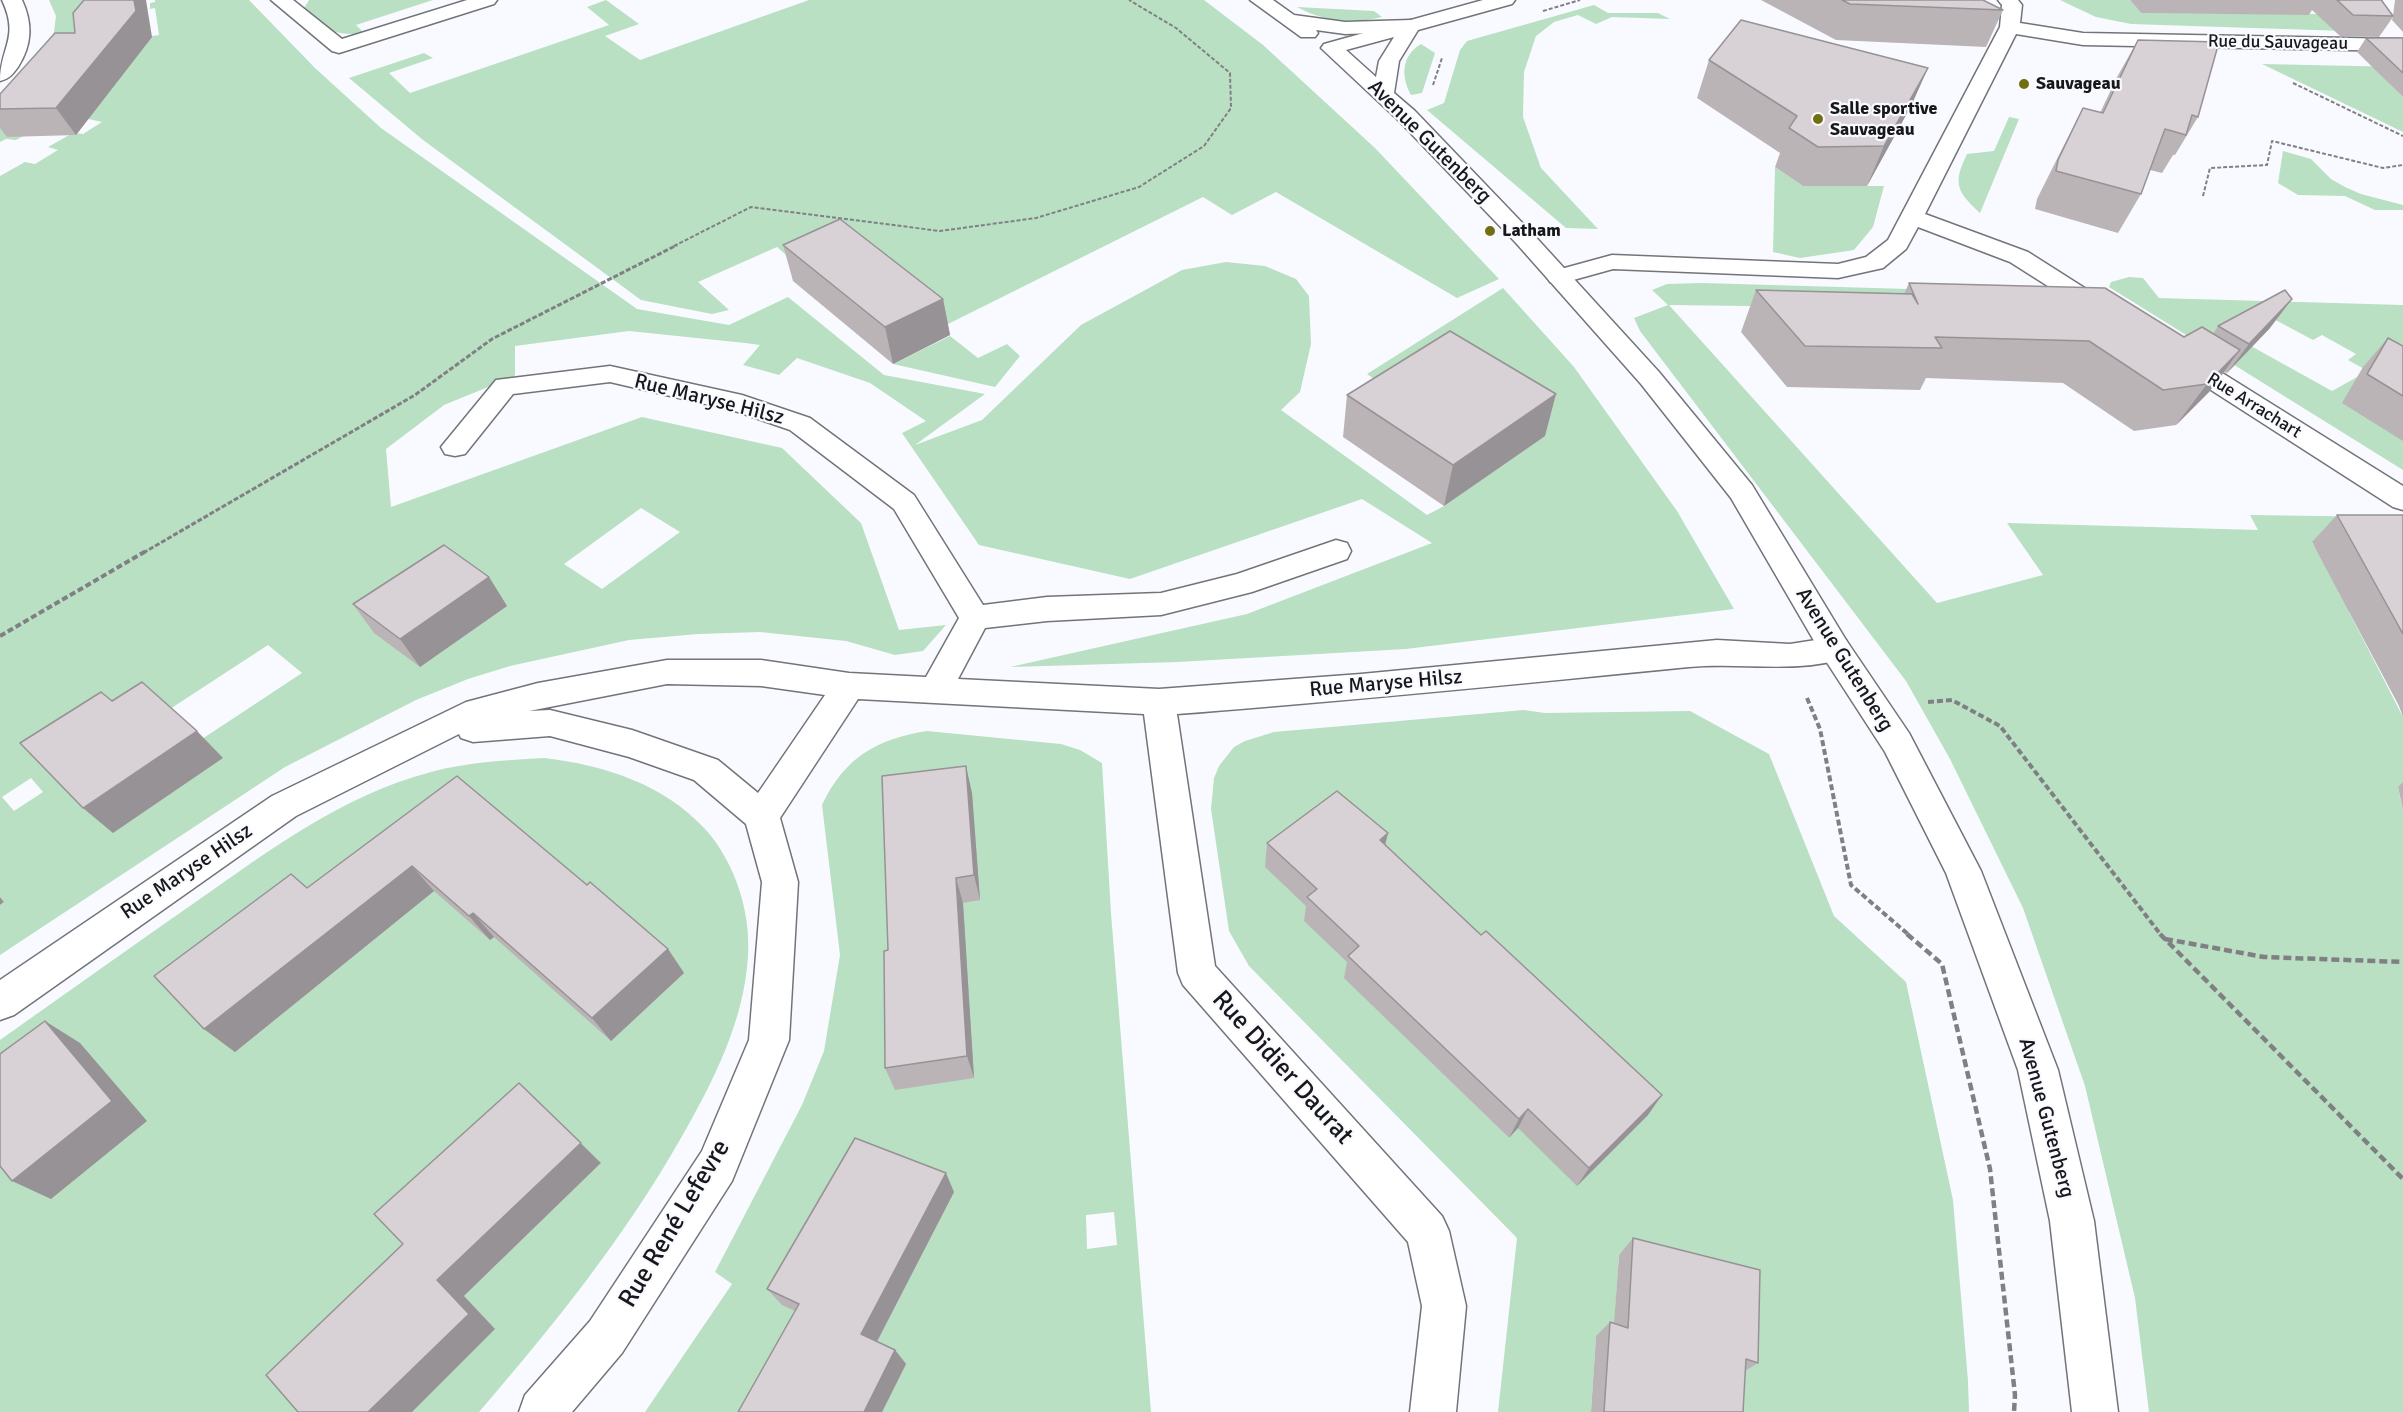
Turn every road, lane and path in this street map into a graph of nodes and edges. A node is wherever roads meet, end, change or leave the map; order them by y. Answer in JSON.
{"nodes":[{"id":1,"x":12,"y":0,"type":"edge"},
{"id":2,"x":281,"y":0,"type":"edge"},
{"id":3,"x":487,"y":0,"type":"edge"},
{"id":4,"x":1129,"y":0,"type":"edge"},
{"id":5,"x":1260,"y":0,"type":"edge"},
{"id":6,"x":1505,"y":0,"type":"edge"},
{"id":7,"x":2008,"y":0,"type":"edge"},
{"id":8,"x":1290,"y":20,"type":"junction"},
{"id":9,"x":1411,"y":26,"type":"junction"},
{"id":10,"x":2010,"y":27,"type":"junction"},
{"id":11,"x":2387,"y":29,"type":"edge"},
{"id":12,"x":2402,"y":45,"type":"edge"},
{"id":13,"x":1330,"y":48,"type":"junction"},
{"id":14,"x":0,"y":75,"type":"edge"},
{"id":15,"x":2289,"y":82,"type":"dead end"},
{"id":16,"x":1383,"y":94,"type":"junction"},
{"id":17,"x":2403,"y":136,"type":"edge"},
{"id":18,"x":2403,"y":165,"type":"edge"},
{"id":19,"x":2203,"y":196,"type":"dead end"},
{"id":20,"x":1913,"y":217,"type":"junction"},
{"id":21,"x":1559,"y":277,"type":"junction"},
{"id":22,"x":2126,"y":324,"type":"edge"},
{"id":23,"x":2156,"y":344,"type":"edge"},
{"id":24,"x":455,"y":447,"type":"dead end"},
{"id":25,"x":2403,"y":500,"type":"edge"},
{"id":26,"x":1336,"y":551,"type":"dead end"},
{"id":27,"x":975,"y":618,"type":"junction"},
{"id":28,"x":0,"y":636,"type":"edge"},
{"id":29,"x":1835,"y":649,"type":"junction"},
{"id":30,"x":1790,"y":656,"type":"junction"},
{"id":31,"x":849,"y":686,"type":"junction"},
{"id":32,"x":936,"y":689,"type":"junction"},
{"id":33,"x":1159,"y":702,"type":"junction"},
{"id":34,"x":1873,"y":707,"type":"junction"},
{"id":35,"x":382,"y":755,"type":"junction"},
{"id":36,"x":762,"y":816,"type":"junction"},
{"id":37,"x":2164,"y":939,"type":"junction"},
{"id":38,"x":2403,"y":962,"type":"edge"},
{"id":39,"x":0,"y":1002,"type":"edge"},
{"id":40,"x":2403,"y":1179,"type":"edge"},
{"id":41,"x":542,"y":1412,"type":"edge"},
{"id":42,"x":1433,"y":1412,"type":"edge"},
{"id":43,"x":2014,"y":1412,"type":"edge"},
{"id":44,"x":2095,"y":1412,"type":"edge"}],
"edges":[{"from":1,"to":14,"type":"street"},
{"from":2,"to":3,"type":"street"},
{"from":4,"to":28,"type":"path"},
{"from":5,"to":8,"type":"street","name":"Avenue Gutenberg"},
{"from":6,"to":9,"type":"street"},
{"from":7,"to":10,"type":"street"},
{"from":8,"to":9,"type":"street"},
{"from":8,"to":13,"type":"street","name":"Avenue Gutenberg"},
{"from":9,"to":13,"type":"street"},
{"from":9,"to":16,"type":"street"},
{"from":10,"to":12,"type":"street","name":"Rue du Sauvageau"},
{"from":10,"to":20,"type":"street"},
{"from":11,"to":12,"type":"street"},
{"from":13,"to":16,"type":"street","name":"Avenue Gutenberg"},
{"from":15,"to":17,"type":"path"},
{"from":16,"to":21,"type":"street","name":"Avenue Gutenberg"},
{"from":18,"to":19,"type":"path"},
{"from":20,"to":21,"type":"street"},
{"from":20,"to":22,"type":"street"},
{"from":21,"to":29,"type":"street","name":"Avenue Gutenberg"},
{"from":23,"to":25,"type":"street","name":"Rue Arrachart"},
{"from":24,"to":27,"type":"street","name":"Rue Maryse Hilsz"},
{"from":26,"to":27,"type":"street"},
{"from":27,"to":32,"type":"street"},
{"from":29,"to":30,"type":"street","name":"Rue Maryse Hilsz"},
{"from":29,"to":34,"type":"street","name":"Avenue Gutenberg"},
{"from":30,"to":33,"type":"street","name":"Rue Maryse Hilsz"},
{"from":30,"to":43,"type":"path"},
{"from":31,"to":32,"type":"street","name":"Rue Maryse Hilsz"},
{"from":31,"to":35,"type":"street","name":"Rue Maryse Hilsz"},
{"from":31,"to":36,"type":"street"},
{"from":32,"to":33,"type":"street","name":"Rue Maryse Hilsz"},
{"from":33,"to":42,"type":"street","name":"Rue Didier Daurat"},
{"from":34,"to":37,"type":"path"},
{"from":34,"to":44,"type":"street","name":"Avenue Gutenberg"},
{"from":35,"to":36,"type":"street","name":"Rue Maryse Hilsz"},
{"from":35,"to":39,"type":"street","name":"Rue Maryse Hilsz"},
{"from":36,"to":41,"type":"street","name":"Rue René Lefevre"},
{"from":37,"to":38,"type":"path"},
{"from":37,"to":40,"type":"path"}]}
